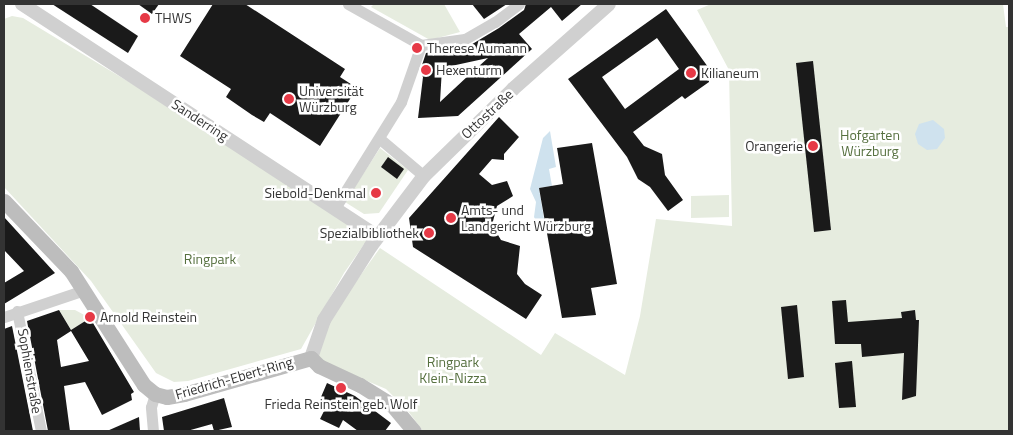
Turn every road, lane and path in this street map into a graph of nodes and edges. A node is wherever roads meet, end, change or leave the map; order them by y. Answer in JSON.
{"nodes":[{"id":1,"x":22,"y":4,"type":"edge"},
{"id":2,"x":348,"y":4,"type":"edge"},
{"id":3,"x":519,"y":4,"type":"edge"},
{"id":4,"x":610,"y":4,"type":"edge"},
{"id":5,"x":421,"y":46,"type":"junction"},
{"id":6,"x":380,"y":139,"type":"junction"},
{"id":7,"x":424,"y":176,"type":"junction"},
{"id":8,"x":4,"y":201,"type":"edge"},
{"id":9,"x":335,"y":208,"type":"junction"},
{"id":10,"x":378,"y":237,"type":"junction"},
{"id":11,"x":84,"y":290,"type":"junction"},
{"id":12,"x":17,"y":312,"type":"junction"},
{"id":13,"x":4,"y":317,"type":"edge"},
{"id":14,"x":311,"y":358,"type":"junction"},
{"id":15,"x":155,"y":394,"type":"junction"},
{"id":16,"x":41,"y":431,"type":"edge"},
{"id":17,"x":153,"y":431,"type":"edge"},
{"id":18,"x":414,"y":431,"type":"edge"}],
"edges":[{"from":1,"to":9,"type":"street","name":"Sanderring"},
{"from":2,"to":5,"type":"street"},
{"from":3,"to":5,"type":"street"},
{"from":4,"to":7,"type":"street","name":"Ottostraße"},
{"from":5,"to":6,"type":"street"},
{"from":6,"to":7,"type":"street"},
{"from":6,"to":9,"type":"street"},
{"from":7,"to":10,"type":"street","name":"Ottostraße"},
{"from":8,"to":11,"type":"main road","name":"Friedrich-Ebert-Ring"},
{"from":9,"to":10,"type":"street","name":"Sanderring"},
{"from":10,"to":14,"type":"street","name":"Ottostraße"},
{"from":11,"to":12,"type":"street"},
{"from":11,"to":15,"type":"main road","name":"Friedrich-Ebert-Ring"},
{"from":12,"to":13,"type":"street"},
{"from":12,"to":16,"type":"street","name":"Sophienstraße"},
{"from":14,"to":15,"type":"main road","name":"Friedrich-Ebert-Ring"},
{"from":14,"to":18,"type":"main road","name":"Friedrich-Ebert-Ring"},
{"from":15,"to":17,"type":"street"}]}
